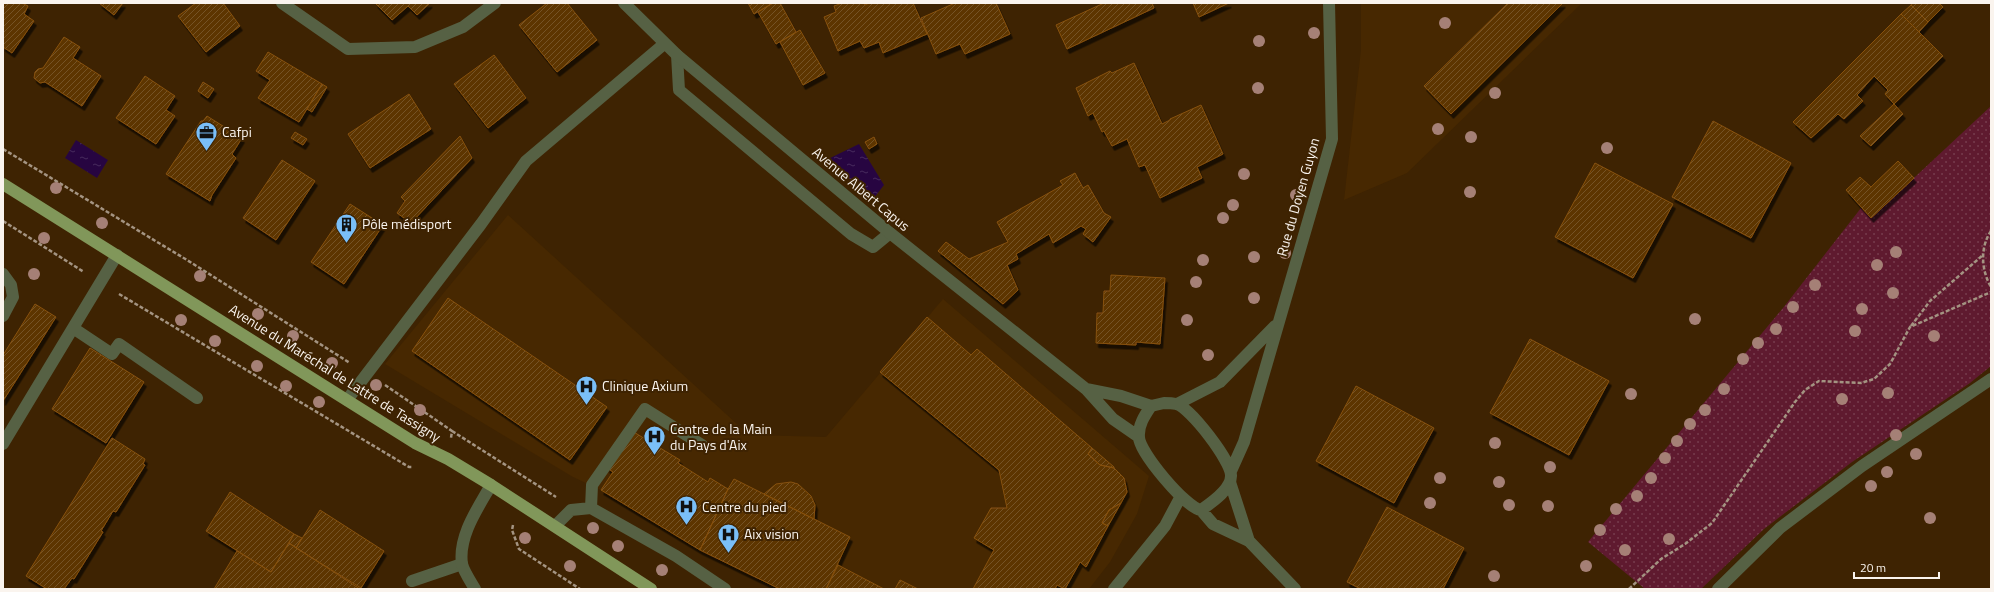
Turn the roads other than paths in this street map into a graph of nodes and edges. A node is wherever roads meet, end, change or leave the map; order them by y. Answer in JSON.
{"nodes":[{"id":1,"x":282,"y":3,"type":"edge"},
{"id":2,"x":495,"y":3,"type":"edge"},
{"id":3,"x":624,"y":3,"type":"edge"},
{"id":4,"x":1329,"y":3,"type":"edge"},
{"id":5,"x":664,"y":44,"type":"junction"},
{"id":6,"x":677,"y":55,"type":"junction"},
{"id":7,"x":3,"y":184,"type":"edge"},
{"id":8,"x":890,"y":233,"type":"junction"},
{"id":9,"x":117,"y":255,"type":"junction"},
{"id":10,"x":3,"y":274,"type":"edge"},
{"id":11,"x":3,"y":316,"type":"edge"},
{"id":12,"x":1277,"y":324,"type":"junction"},
{"id":13,"x":73,"y":328,"type":"junction"},
{"id":14,"x":1991,"y":379,"type":"edge"},
{"id":15,"x":1086,"y":389,"type":"junction"},
{"id":16,"x":197,"y":398,"type":"dead end"},
{"id":17,"x":347,"y":400,"type":"junction"},
{"id":18,"x":1177,"y":404,"type":"junction"},
{"id":19,"x":1151,"y":406,"type":"junction"},
{"id":20,"x":1139,"y":437,"type":"junction"},
{"id":21,"x":3,"y":444,"type":"edge"},
{"id":22,"x":702,"y":445,"type":"dead end"},
{"id":23,"x":1230,"y":476,"type":"junction"},
{"id":24,"x":490,"y":485,"type":"junction"},
{"id":25,"x":1180,"y":496,"type":"junction"},
{"id":26,"x":591,"y":508,"type":"junction"},
{"id":27,"x":1201,"y":510,"type":"junction"},
{"id":28,"x":555,"y":526,"type":"junction"},
{"id":29,"x":1249,"y":541,"type":"junction"},
{"id":30,"x":462,"y":564,"type":"junction"},
{"id":31,"x":412,"y":581,"type":"dead end"},
{"id":32,"x":1294,"y":588,"type":"edge"},
{"id":33,"x":475,"y":589,"type":"edge"},
{"id":34,"x":651,"y":589,"type":"edge"},
{"id":35,"x":725,"y":589,"type":"edge"},
{"id":36,"x":1114,"y":589,"type":"edge"},
{"id":37,"x":1718,"y":589,"type":"edge"}],
"edges":[{"from":1,"to":2,"type":"street"},
{"from":3,"to":5,"type":"street","name":"Avenue Albert Capus"},
{"from":4,"to":12,"type":"street","name":"Rue du Doyen Guyon"},
{"from":5,"to":6,"type":"street","name":"Avenue Albert Capus"},
{"from":5,"to":17,"type":"street"},
{"from":6,"to":8,"type":"street","name":"Avenue Albert Capus"},
{"from":6,"to":8,"type":"street"},
{"from":7,"to":9,"type":"main road","name":"Avenue du Maréchal de Lattre de Tassigny"},
{"from":8,"to":15,"type":"street","name":"Avenue Albert Capus"},
{"from":9,"to":13,"type":"street"},
{"from":9,"to":17,"type":"main road","name":"Avenue du Maréchal de Lattre de Tassigny"},
{"from":10,"to":11,"type":"street"},
{"from":12,"to":18,"type":"street","name":"Rue du Doyen Guyon"},
{"from":12,"to":23,"type":"street","name":"Rue du Doyen Guyon"},
{"from":13,"to":16,"type":"street"},
{"from":13,"to":21,"type":"street"},
{"from":14,"to":37,"type":"street"},
{"from":15,"to":19,"type":"street","name":"Avenue Albert Capus"},
{"from":15,"to":20,"type":"street","name":"Avenue Albert Capus"},
{"from":17,"to":24,"type":"main road","name":"Avenue du Maréchal de Lattre de Tassigny"},
{"from":18,"to":19,"type":"street"},
{"from":18,"to":23,"type":"street"},
{"from":19,"to":20,"type":"street"},
{"from":20,"to":25,"type":"street"},
{"from":22,"to":26,"type":"street"},
{"from":23,"to":27,"type":"street","name":"Rue du Doyen Guyon"},
{"from":23,"to":29,"type":"street"},
{"from":24,"to":28,"type":"main road","name":"Avenue du Maréchal de Lattre de Tassigny"},
{"from":24,"to":30,"type":"street"},
{"from":25,"to":27,"type":"street"},
{"from":25,"to":36,"type":"street"},
{"from":26,"to":28,"type":"street"},
{"from":26,"to":35,"type":"street"},
{"from":27,"to":29,"type":"street"},
{"from":28,"to":34,"type":"main road","name":"Avenue du Maréchal de Lattre de Tassigny"},
{"from":29,"to":32,"type":"street"},
{"from":30,"to":31,"type":"street"},
{"from":30,"to":33,"type":"street"}]}
